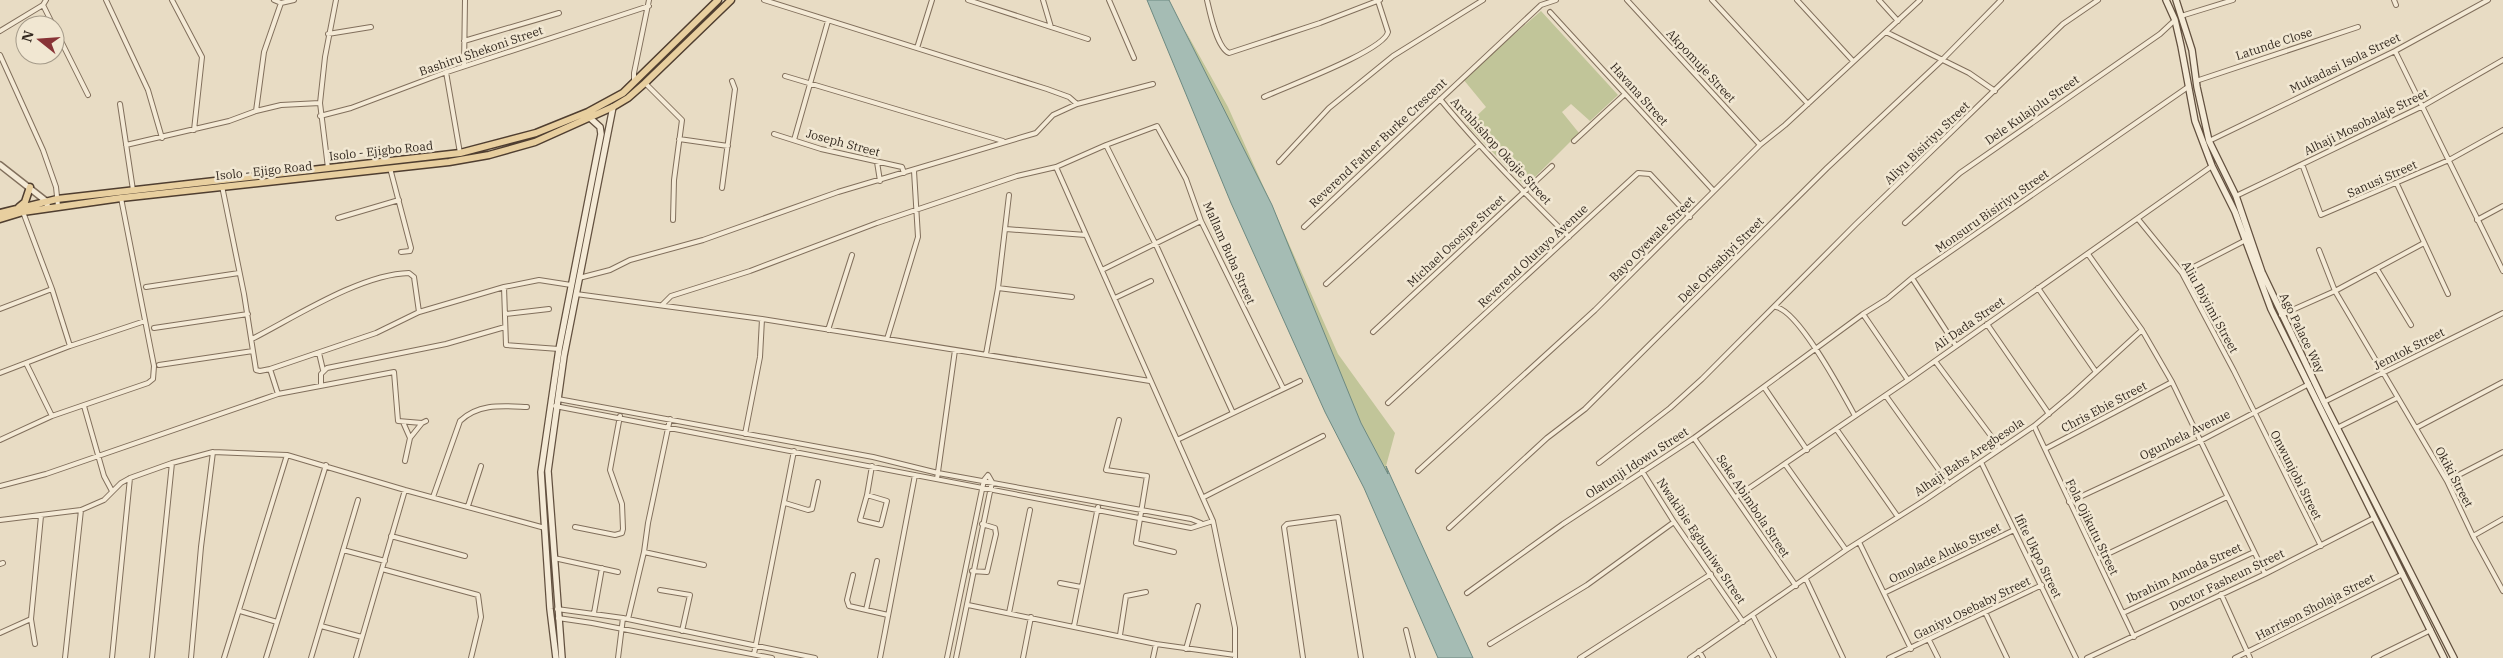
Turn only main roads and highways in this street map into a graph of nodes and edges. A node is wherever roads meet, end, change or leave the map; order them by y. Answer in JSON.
{"nodes":[{"id":1,"x":718,"y":0,"type":"edge"},
{"id":2,"x":731,"y":0,"type":"edge"},
{"id":3,"x":2166,"y":0,"type":"edge"},
{"id":4,"x":2176,"y":0,"type":"edge"},
{"id":5,"x":613,"y":107,"type":"junction"},
{"id":6,"x":2193,"y":113,"type":"junction"},
{"id":7,"x":2202,"y":114,"type":"junction"},
{"id":8,"x":590,"y":118,"type":"junction"},
{"id":9,"x":2195,"y":121,"type":"junction"},
{"id":10,"x":2204,"y":122,"type":"junction"},
{"id":11,"x":30,"y":187,"type":"road end"},
{"id":12,"x":20,"y":210,"type":"junction"},
{"id":13,"x":0,"y":213,"type":"edge"},
{"id":14,"x":0,"y":219,"type":"edge"},
{"id":15,"x":554,"y":398,"type":"junction"},
{"id":16,"x":553,"y":406,"type":"junction"},
{"id":17,"x":556,"y":658,"type":"edge"},
{"id":18,"x":562,"y":658,"type":"edge"},
{"id":19,"x":2444,"y":658,"type":"edge"},
{"id":20,"x":2454,"y":658,"type":"edge"}],
"edges":[{"from":1,"to":12,"type":"main road","name":"Isolo - Ejigbo Road"},
{"from":2,"to":5,"type":"main road"},
{"from":3,"to":6,"type":"main road","name":"Ago Palace Way"},
{"from":4,"to":7,"type":"main road","name":"Ago Palace Way"},
{"from":5,"to":8,"type":"main road","name":"Isolo - Ejigo Road"},
{"from":5,"to":15,"type":"main road"},
{"from":6,"to":7,"type":"main road"},
{"from":6,"to":9,"type":"main road","name":"Ago Palace Way"},
{"from":7,"to":10,"type":"main road","name":"Ago Palace Way"},
{"from":8,"to":12,"type":"main road","name":"Isolo - Ejigo Road"},
{"from":8,"to":15,"type":"main road"},
{"from":9,"to":10,"type":"main road"},
{"from":9,"to":19,"type":"main road","name":"Ago Palace Way"},
{"from":10,"to":20,"type":"main road","name":"Ago Palace Way"},
{"from":11,"to":12,"type":"main road"},
{"from":12,"to":13,"type":"main road","name":"Isolo - Ejigbo Road"},
{"from":12,"to":14,"type":"main road","name":"Isolo - Ejigo Road"},
{"from":15,"to":16,"type":"main road"},
{"from":16,"to":17,"type":"main road"},
{"from":16,"to":18,"type":"main road"}]}
